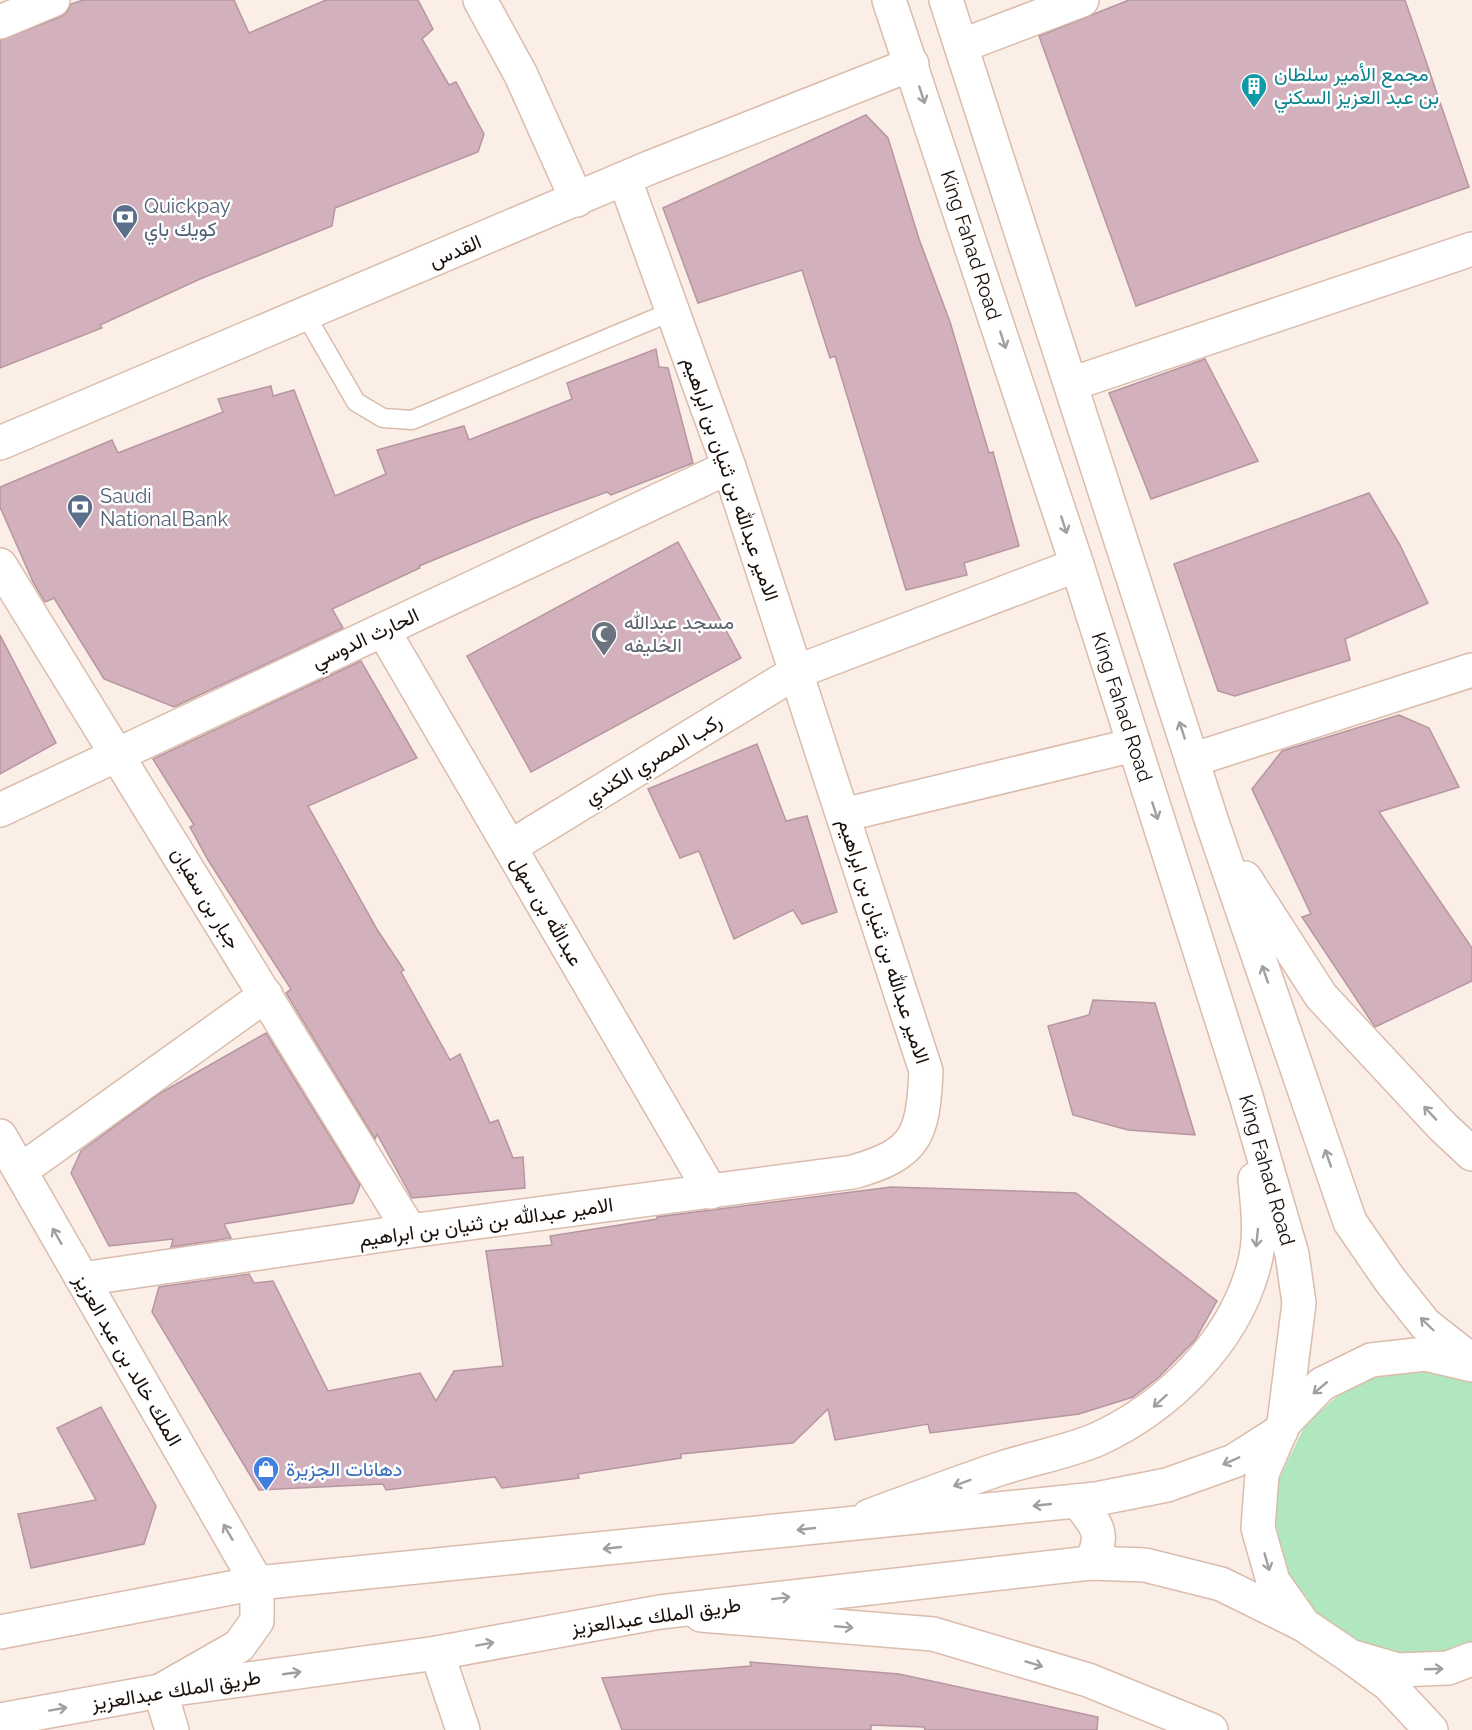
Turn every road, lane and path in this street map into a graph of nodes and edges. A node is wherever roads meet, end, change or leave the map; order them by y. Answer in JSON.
{"nodes":[{"id":1,"x":53,"y":0,"type":"edge"},
{"id":2,"x":480,"y":0,"type":"edge"},
{"id":3,"x":889,"y":0,"type":"edge"},
{"id":4,"x":946,"y":0,"type":"edge"},
{"id":5,"x":1082,"y":0,"type":"edge"},
{"id":6,"x":0,"y":22,"type":"edge"},
{"id":7,"x":961,"y":46,"type":"junction"},
{"id":8,"x":912,"y":64,"type":"junction"},
{"id":9,"x":625,"y":180,"type":"junction"},
{"id":10,"x":578,"y":200,"type":"junction"},
{"id":11,"x":1472,"y":249,"type":"edge"},
{"id":12,"x":673,"y":311,"type":"junction"},
{"id":13,"x":305,"y":314,"type":"junction"},
{"id":14,"x":1071,"y":384,"type":"junction"},
{"id":15,"x":0,"y":443,"type":"edge"},
{"id":16,"x":729,"y":467,"type":"junction"},
{"id":17,"x":0,"y":565,"type":"edge"},
{"id":18,"x":1077,"y":565,"type":"junction"},
{"id":19,"x":383,"y":630,"type":"junction"},
{"id":20,"x":1472,"y":670,"type":"edge"},
{"id":21,"x":796,"y":672,"type":"junction"},
{"id":22,"x":1134,"y":745,"type":"junction"},
{"id":23,"x":118,"y":754,"type":"junction"},
{"id":24,"x":1192,"y":760,"type":"junction"},
{"id":25,"x":0,"y":810,"type":"edge"},
{"id":26,"x":843,"y":816,"type":"junction"},
{"id":27,"x":1212,"y":822,"type":"junction"},
{"id":28,"x":510,"y":847,"type":"junction"},
{"id":29,"x":266,"y":995,"type":"junction"},
{"id":30,"x":1246,"y":1096,"type":"junction"},
{"id":31,"x":0,"y":1137,"type":"edge"},
{"id":32,"x":1472,"y":1154,"type":"edge"},
{"id":33,"x":20,"y":1170,"type":"junction"},
{"id":34,"x":711,"y":1192,"type":"junction"},
{"id":35,"x":410,"y":1232,"type":"junction"},
{"id":36,"x":82,"y":1279,"type":"junction"},
{"id":37,"x":1472,"y":1363,"type":"edge"},
{"id":38,"x":1282,"y":1427,"type":"junction"},
{"id":39,"x":1077,"y":1501,"type":"junction"},
{"id":40,"x":841,"y":1526,"type":"junction"},
{"id":41,"x":1090,"y":1563,"type":"junction"},
{"id":42,"x":257,"y":1583,"type":"junction"},
{"id":43,"x":660,"y":1612,"type":"junction"},
{"id":44,"x":1304,"y":1625,"type":"junction"},
{"id":45,"x":0,"y":1632,"type":"edge"},
{"id":46,"x":437,"y":1653,"type":"junction"},
{"id":47,"x":1350,"y":1656,"type":"junction"},
{"id":48,"x":1472,"y":1659,"type":"edge"},
{"id":49,"x":160,"y":1691,"type":"junction"},
{"id":50,"x":0,"y":1720,"type":"edge"},
{"id":51,"x":172,"y":1730,"type":"edge"},
{"id":52,"x":463,"y":1730,"type":"edge"},
{"id":53,"x":1211,"y":1730,"type":"edge"},
{"id":54,"x":1431,"y":1730,"type":"edge"}],
"edges":[{"from":1,"to":6,"type":"main road"},
{"from":2,"to":10,"type":"main road"},
{"from":3,"to":8,"type":"main road","name":"King Fahad Road"},
{"from":4,"to":7,"type":"main road"},
{"from":5,"to":7,"type":"main road"},
{"from":7,"to":14,"type":"main road"},
{"from":8,"to":9,"type":"main road","name":"القدس"},
{"from":8,"to":18,"type":"main road","name":"King Fahad Road","one_way":true},
{"from":9,"to":10,"type":"main road","name":"القدس"},
{"from":9,"to":12,"type":"main road","name":"الامير عبدالله بن ثنيان بن ابراهيم"},
{"from":10,"to":13,"type":"main road","name":"القدس"},
{"from":11,"to":14,"type":"main road"},
{"from":12,"to":13,"type":"lane"},
{"from":12,"to":16,"type":"main road","name":"الامير عبدالله بن ثنيان بن ابراهيم"},
{"from":13,"to":15,"type":"main road","name":"القدس"},
{"from":24,"to":14,"type":"main road","one_way":true},
{"from":16,"to":19,"type":"main road","name":"الحارث الدوسي"},
{"from":16,"to":21,"type":"main road","name":"الامير عبدالله بن ثنيان بن ابراهيم"},
{"from":17,"to":23,"type":"main road","name":"جبار بن سفيان"},
{"from":18,"to":21,"type":"main road","name":"ركب المصري الكندي"},
{"from":18,"to":22,"type":"main road","name":"King Fahad Road"},
{"from":19,"to":23,"type":"main road","name":"الحارث الدوسي"},
{"from":19,"to":28,"type":"main road","name":"عبدالله بن سهل"},
{"from":20,"to":24,"type":"main road"},
{"from":21,"to":26,"type":"main road","name":"الامير عبدالله بن ثنيان بن ابراهيم"},
{"from":21,"to":28,"type":"main road","name":"ركب المصري الكندي"},
{"from":22,"to":26,"type":"main road"},
{"from":22,"to":30,"type":"main road","name":"King Fahad Road","one_way":true},
{"from":23,"to":25,"type":"main road","name":"الحارث الدوسي"},
{"from":23,"to":29,"type":"main road","name":"جبار بن سفيان"},
{"from":24,"to":27,"type":"main road"},
{"from":26,"to":34,"type":"main road","name":"الامير عبدالله بن ثنيان بن ابراهيم"},
{"from":32,"to":27,"type":"main road","one_way":true},
{"from":37,"to":27,"type":"main road","one_way":true},
{"from":28,"to":34,"type":"main road","name":"عبدالله بن سهل"},
{"from":29,"to":33,"type":"main road"},
{"from":29,"to":35,"type":"main road","name":"جبار بن سفيان"},
{"from":30,"to":38,"type":"main road","name":"King Fahad Road"},
{"from":30,"to":40,"type":"main road","one_way":true},
{"from":31,"to":33,"type":"main road","name":"الملك خالد بن عبد العزيز"},
{"from":36,"to":33,"type":"main road","name":"الملك خالد بن عبد العزيز","one_way":true},
{"from":34,"to":35,"type":"main road","name":"الامير عبدالله بن ثنيان بن ابراهيم"},
{"from":35,"to":36,"type":"main road","name":"الامير عبدالله بن ثنيان بن ابراهيم"},
{"from":42,"to":36,"type":"main road","name":"الملك خالد بن عبد العزيز","one_way":true},
{"from":37,"to":38,"type":"main road","one_way":true},
{"from":38,"to":39,"type":"main road","one_way":true},
{"from":38,"to":44,"type":"main road","one_way":true},
{"from":39,"to":40,"type":"main road","one_way":true},
{"from":39,"to":41,"type":"main road"},
{"from":40,"to":42,"type":"main road","one_way":true},
{"from":43,"to":41,"type":"main road","name":"طريق الملك عبدالعزيز","one_way":true},
{"from":41,"to":44,"type":"main road","name":"طريق الملك عبدالعزيز"},
{"from":42,"to":45,"type":"main road"},
{"from":42,"to":49,"type":"main road"},
{"from":46,"to":43,"type":"main road","name":"طريق الملك عبدالعزيز","one_way":true},
{"from":43,"to":53,"type":"main road","one_way":true},
{"from":44,"to":47,"type":"main road"},
{"from":49,"to":46,"type":"main road","name":"طريق الملك عبدالعزيز","one_way":true},
{"from":46,"to":52,"type":"main road"},
{"from":47,"to":48,"type":"main road","one_way":true},
{"from":47,"to":54,"type":"main road"},
{"from":50,"to":49,"type":"main road","name":"طريق الملك عبدالعزيز","one_way":true},
{"from":49,"to":51,"type":"main road"}]}
